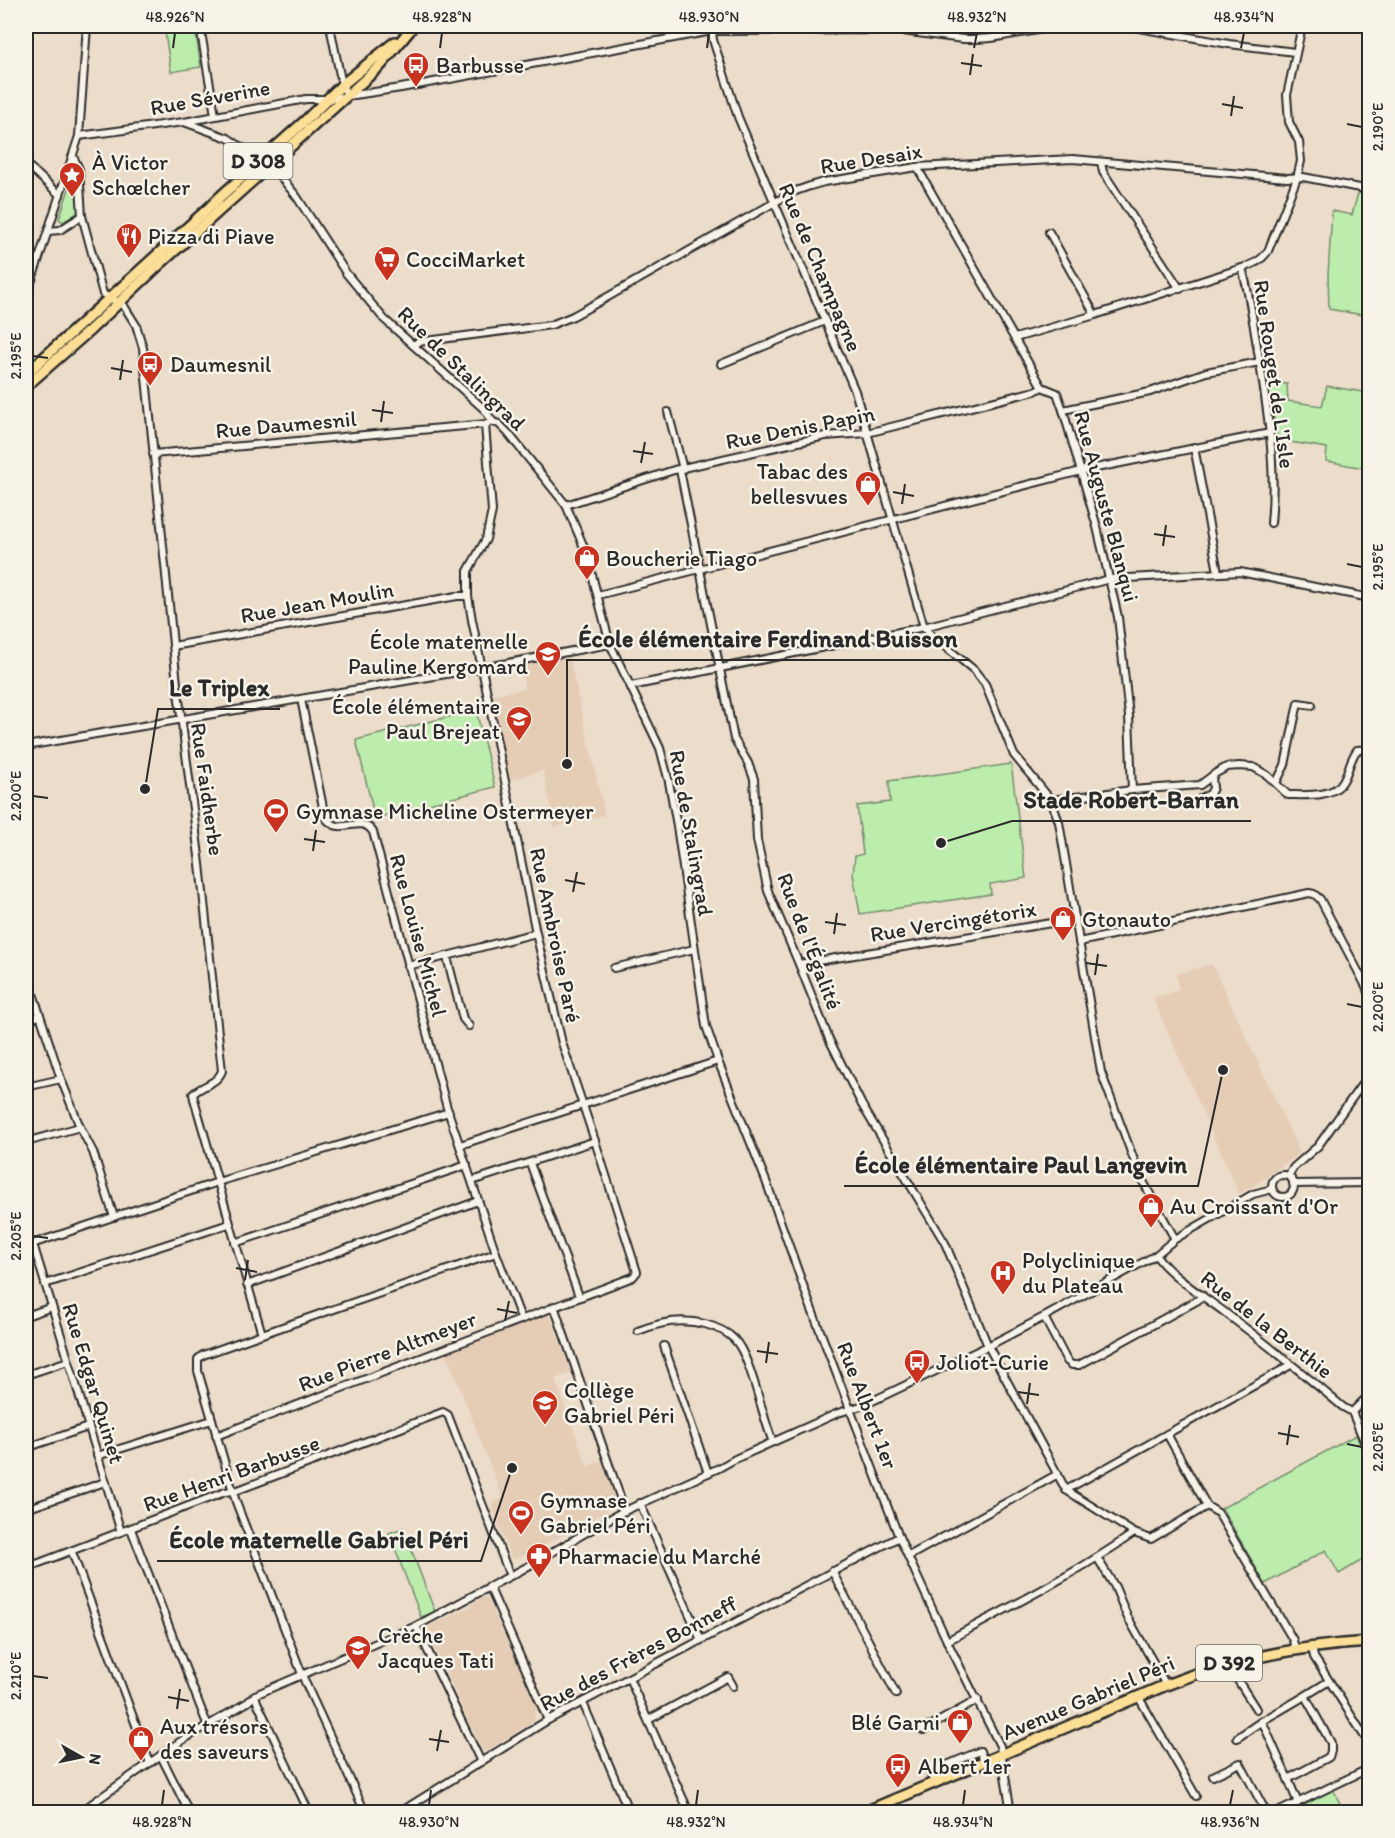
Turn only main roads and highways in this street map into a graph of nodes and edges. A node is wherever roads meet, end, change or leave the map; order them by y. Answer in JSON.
{"nodes":[{"id":1,"x":413,"y":28,"type":"edge"},
{"id":2,"x":26,"y":374,"type":"edge"},
{"id":3,"x":26,"y":386,"type":"edge"},
{"id":4,"x":1370,"y":1642,"type":"edge"},
{"id":5,"x":865,"y":1812,"type":"edge"}],
"edges":[{"from":1,"to":2,"type":"main road","number":"D 308"},
{"from":1,"to":3,"type":"main road","number":"D 308"},
{"from":4,"to":5,"type":"main road","name":"Avenue Gabriel Péri","number":"D 392"}]}
